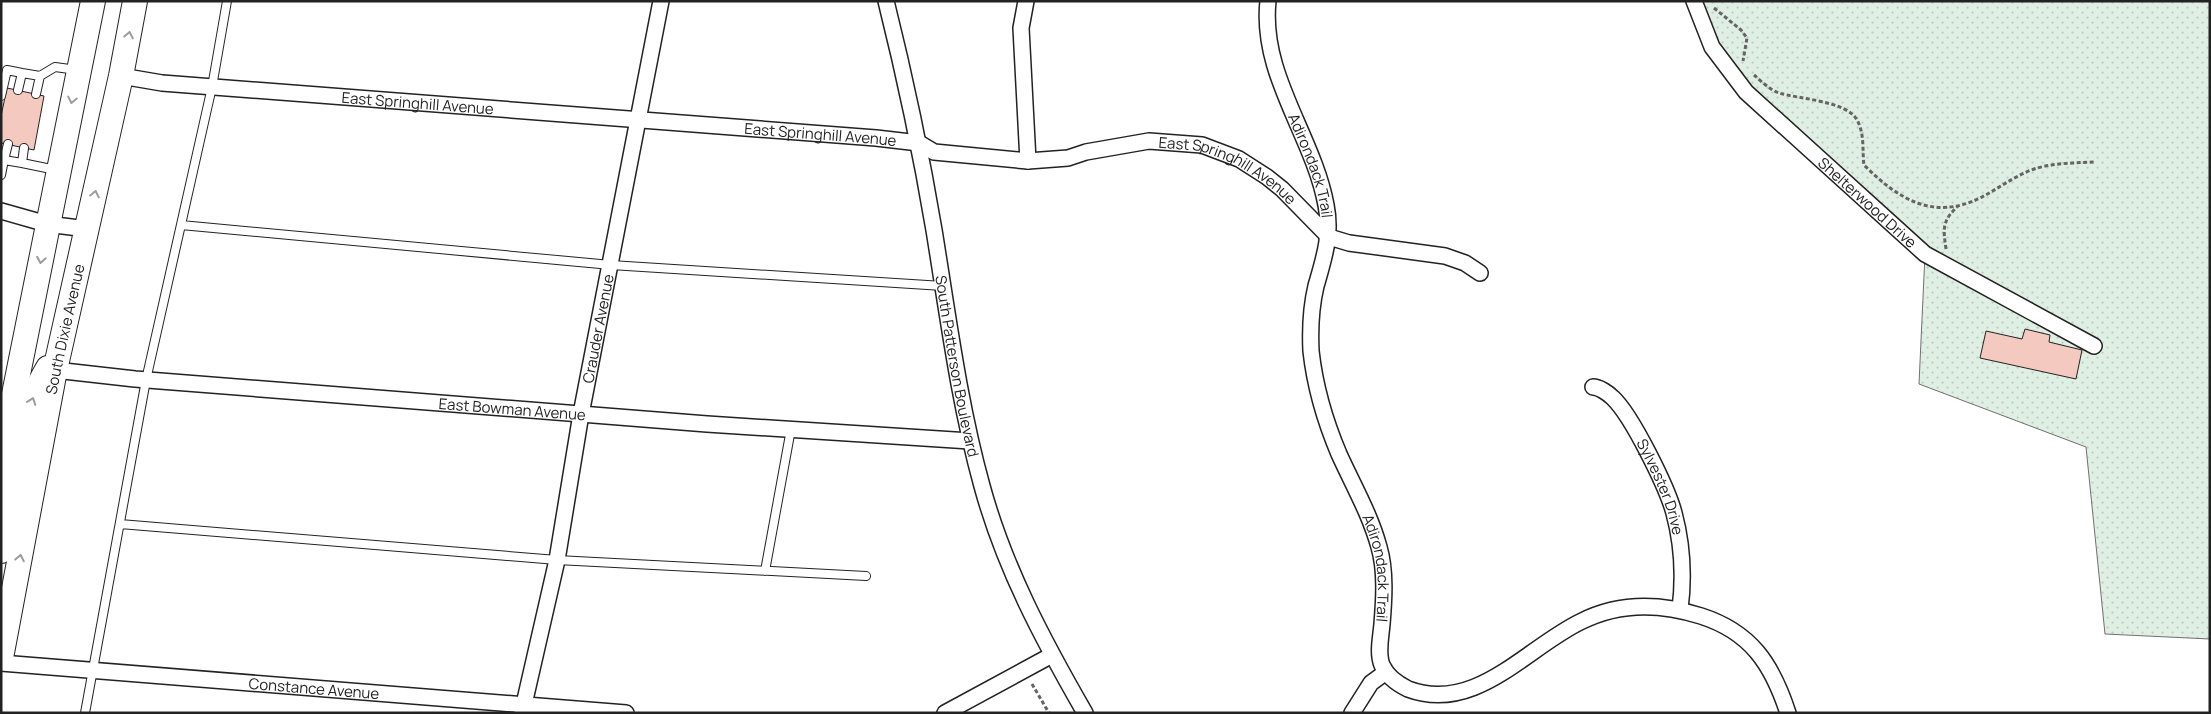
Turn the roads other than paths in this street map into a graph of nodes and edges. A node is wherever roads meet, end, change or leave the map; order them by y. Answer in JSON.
{"nodes":[{"id":1,"x":93,"y":1,"type":"edge"},
{"id":2,"x":135,"y":1,"type":"edge"},
{"id":3,"x":227,"y":1,"type":"edge"},
{"id":4,"x":661,"y":1,"type":"edge"},
{"id":5,"x":886,"y":1,"type":"edge"},
{"id":6,"x":1026,"y":1,"type":"edge"},
{"id":7,"x":1268,"y":1,"type":"edge"},
{"id":8,"x":1694,"y":1,"type":"edge"},
{"id":9,"x":79,"y":71,"type":"junction"},
{"id":10,"x":22,"y":73,"type":"junction"},
{"id":11,"x":40,"y":76,"type":"junction"},
{"id":12,"x":121,"y":76,"type":"junction"},
{"id":13,"x":212,"y":87,"type":"junction"},
{"id":14,"x":18,"y":90,"type":"dead end"},
{"id":15,"x":36,"y":94,"type":"dead end"},
{"id":16,"x":1,"y":96,"type":"edge"},
{"id":17,"x":639,"y":120,"type":"junction"},
{"id":18,"x":919,"y":143,"type":"junction"},
{"id":19,"x":8,"y":144,"type":"dead end"},
{"id":20,"x":24,"y":148,"type":"dead end"},
{"id":21,"x":3,"y":159,"type":"edge"},
{"id":22,"x":1028,"y":161,"type":"junction"},
{"id":23,"x":22,"y":163,"type":"junction"},
{"id":24,"x":58,"y":170,"type":"junction"},
{"id":25,"x":1,"y":174,"type":"edge"},
{"id":26,"x":1,"y":211,"type":"edge"},
{"id":27,"x":47,"y":224,"type":"junction"},
{"id":28,"x":181,"y":225,"type":"junction"},
{"id":29,"x":87,"y":229,"type":"junction"},
{"id":30,"x":1329,"y":237,"type":"junction"},
{"id":31,"x":610,"y":265,"type":"junction"},
{"id":32,"x":1480,"y":273,"type":"dead end"},
{"id":33,"x":943,"y":286,"type":"junction"},
{"id":34,"x":2094,"y":346,"type":"dead end"},
{"id":35,"x":60,"y":348,"type":"junction"},
{"id":36,"x":55,"y":370,"type":"junction"},
{"id":37,"x":146,"y":380,"type":"junction"},
{"id":38,"x":1593,"y":387,"type":"dead end"},
{"id":39,"x":582,"y":414,"type":"junction"},
{"id":40,"x":791,"y":429,"type":"junction"},
{"id":41,"x":970,"y":441,"type":"junction"},
{"id":42,"x":1,"y":459,"type":"edge"},
{"id":43,"x":5,"y":496,"type":"edge"},
{"id":44,"x":120,"y":524,"type":"junction"},
{"id":45,"x":1,"y":551,"type":"edge"},
{"id":46,"x":557,"y":560,"type":"junction"},
{"id":47,"x":765,"y":571,"type":"junction"},
{"id":48,"x":866,"y":576,"type":"dead end"},
{"id":49,"x":1,"y":585,"type":"edge"},
{"id":50,"x":1680,"y":609,"type":"junction"},
{"id":51,"x":9,"y":618,"type":"junction"},
{"id":52,"x":1052,"y":655,"type":"junction"},
{"id":53,"x":1,"y":658,"type":"edge"},
{"id":54,"x":1,"y":663,"type":"edge"},
{"id":55,"x":94,"y":672,"type":"junction"},
{"id":56,"x":1386,"y":672,"type":"junction"},
{"id":57,"x":523,"y":709,"type":"edge"},
{"id":58,"x":85,"y":713,"type":"edge"},
{"id":59,"x":626,"y":713,"type":"edge"},
{"id":60,"x":945,"y":713,"type":"edge"},
{"id":61,"x":1085,"y":713,"type":"edge"},
{"id":62,"x":1352,"y":713,"type":"edge"},
{"id":63,"x":1788,"y":713,"type":"edge"}],
"edges":[{"from":1,"to":9,"type":"main road"},
{"from":12,"to":2,"type":"main road","name":"South Dixie Avenue","one_way":true},
{"from":3,"to":13,"type":"lane"},
{"from":4,"to":17,"type":"street","name":"Crauder Avenue"},
{"from":5,"to":18,"type":"street","name":"South Patterson Boulevard"},
{"from":6,"to":22,"type":"street"},
{"from":7,"to":30,"type":"street","name":"Adirondack Trail"},
{"from":8,"to":34,"type":"street","name":"Shelterwood Drive"},
{"from":9,"to":11,"type":"lane"},
{"from":9,"to":24,"type":"main road","one_way":true},
{"from":10,"to":11,"type":"lane"},
{"from":10,"to":14,"type":"lane"},
{"from":10,"to":16,"type":"lane"},
{"from":11,"to":15,"type":"lane"},
{"from":12,"to":13,"type":"street","name":"East Springhill Avenue"},
{"from":29,"to":12,"type":"main road","name":"South Dixie Avenue","one_way":true},
{"from":13,"to":17,"type":"street","name":"East Springhill Avenue"},
{"from":13,"to":28,"type":"lane"},
{"from":17,"to":18,"type":"street","name":"East Springhill Avenue"},
{"from":17,"to":31,"type":"street","name":"Crauder Avenue"},
{"from":18,"to":22,"type":"street","name":"East Springhill Avenue"},
{"from":18,"to":33,"type":"street","name":"South Patterson Boulevard"},
{"from":19,"to":21,"type":"lane"},
{"from":20,"to":23,"type":"lane"},
{"from":21,"to":23,"type":"lane"},
{"from":21,"to":25,"type":"lane"},
{"from":22,"to":30,"type":"street","name":"East Springhill Avenue"},
{"from":23,"to":24,"type":"lane"},
{"from":24,"to":27,"type":"main road"},
{"from":26,"to":27,"type":"street"},
{"from":27,"to":29,"type":"street"},
{"from":27,"to":42,"type":"main road","one_way":true},
{"from":28,"to":31,"type":"lane"},
{"from":28,"to":37,"type":"lane"},
{"from":29,"to":35,"type":"main road","name":"South Dixie Avenue"},
{"from":30,"to":32,"type":"street"},
{"from":30,"to":56,"type":"street","name":"Adirondack Trail"},
{"from":31,"to":33,"type":"lane"},
{"from":31,"to":39,"type":"street","name":"Crauder Avenue"},
{"from":33,"to":41,"type":"street","name":"South Patterson Boulevard"},
{"from":35,"to":36,"type":"main road","name":"South Dixie Avenue"},
{"from":43,"to":35,"type":"main road","one_way":true},
{"from":36,"to":37,"type":"street","name":"East Bowman Avenue"},
{"from":51,"to":36,"type":"main road","name":"South Dixie Avenue","one_way":true},
{"from":37,"to":39,"type":"street","name":"East Bowman Avenue"},
{"from":37,"to":44,"type":"lane"},
{"from":38,"to":50,"type":"street","name":"Sylvester Drive"},
{"from":39,"to":40,"type":"street","name":"East Bowman Avenue"},
{"from":39,"to":46,"type":"street","name":"Crauder Avenue"},
{"from":40,"to":41,"type":"street","name":"East Bowman Avenue"},
{"from":40,"to":47,"type":"lane"},
{"from":41,"to":52,"type":"street","name":"South Patterson Boulevard"},
{"from":43,"to":45,"type":"main road"},
{"from":44,"to":46,"type":"lane"},
{"from":44,"to":55,"type":"lane"},
{"from":46,"to":47,"type":"lane"},
{"from":46,"to":57,"type":"street","name":"Crauder Avenue"},
{"from":47,"to":48,"type":"lane"},
{"from":49,"to":51,"type":"main road"},
{"from":50,"to":56,"type":"street"},
{"from":50,"to":63,"type":"street"},
{"from":51,"to":53,"type":"main road","name":"South Dixie Avenue"},
{"from":52,"to":60,"type":"street"},
{"from":52,"to":61,"type":"street","name":"South Patterson Boulevard"},
{"from":54,"to":55,"type":"street","name":"Constance Avenue"},
{"from":55,"to":57,"type":"street","name":"Constance Avenue"},
{"from":55,"to":58,"type":"lane"},
{"from":56,"to":62,"type":"street"},
{"from":57,"to":59,"type":"street","name":"Constance Avenue"}]}
